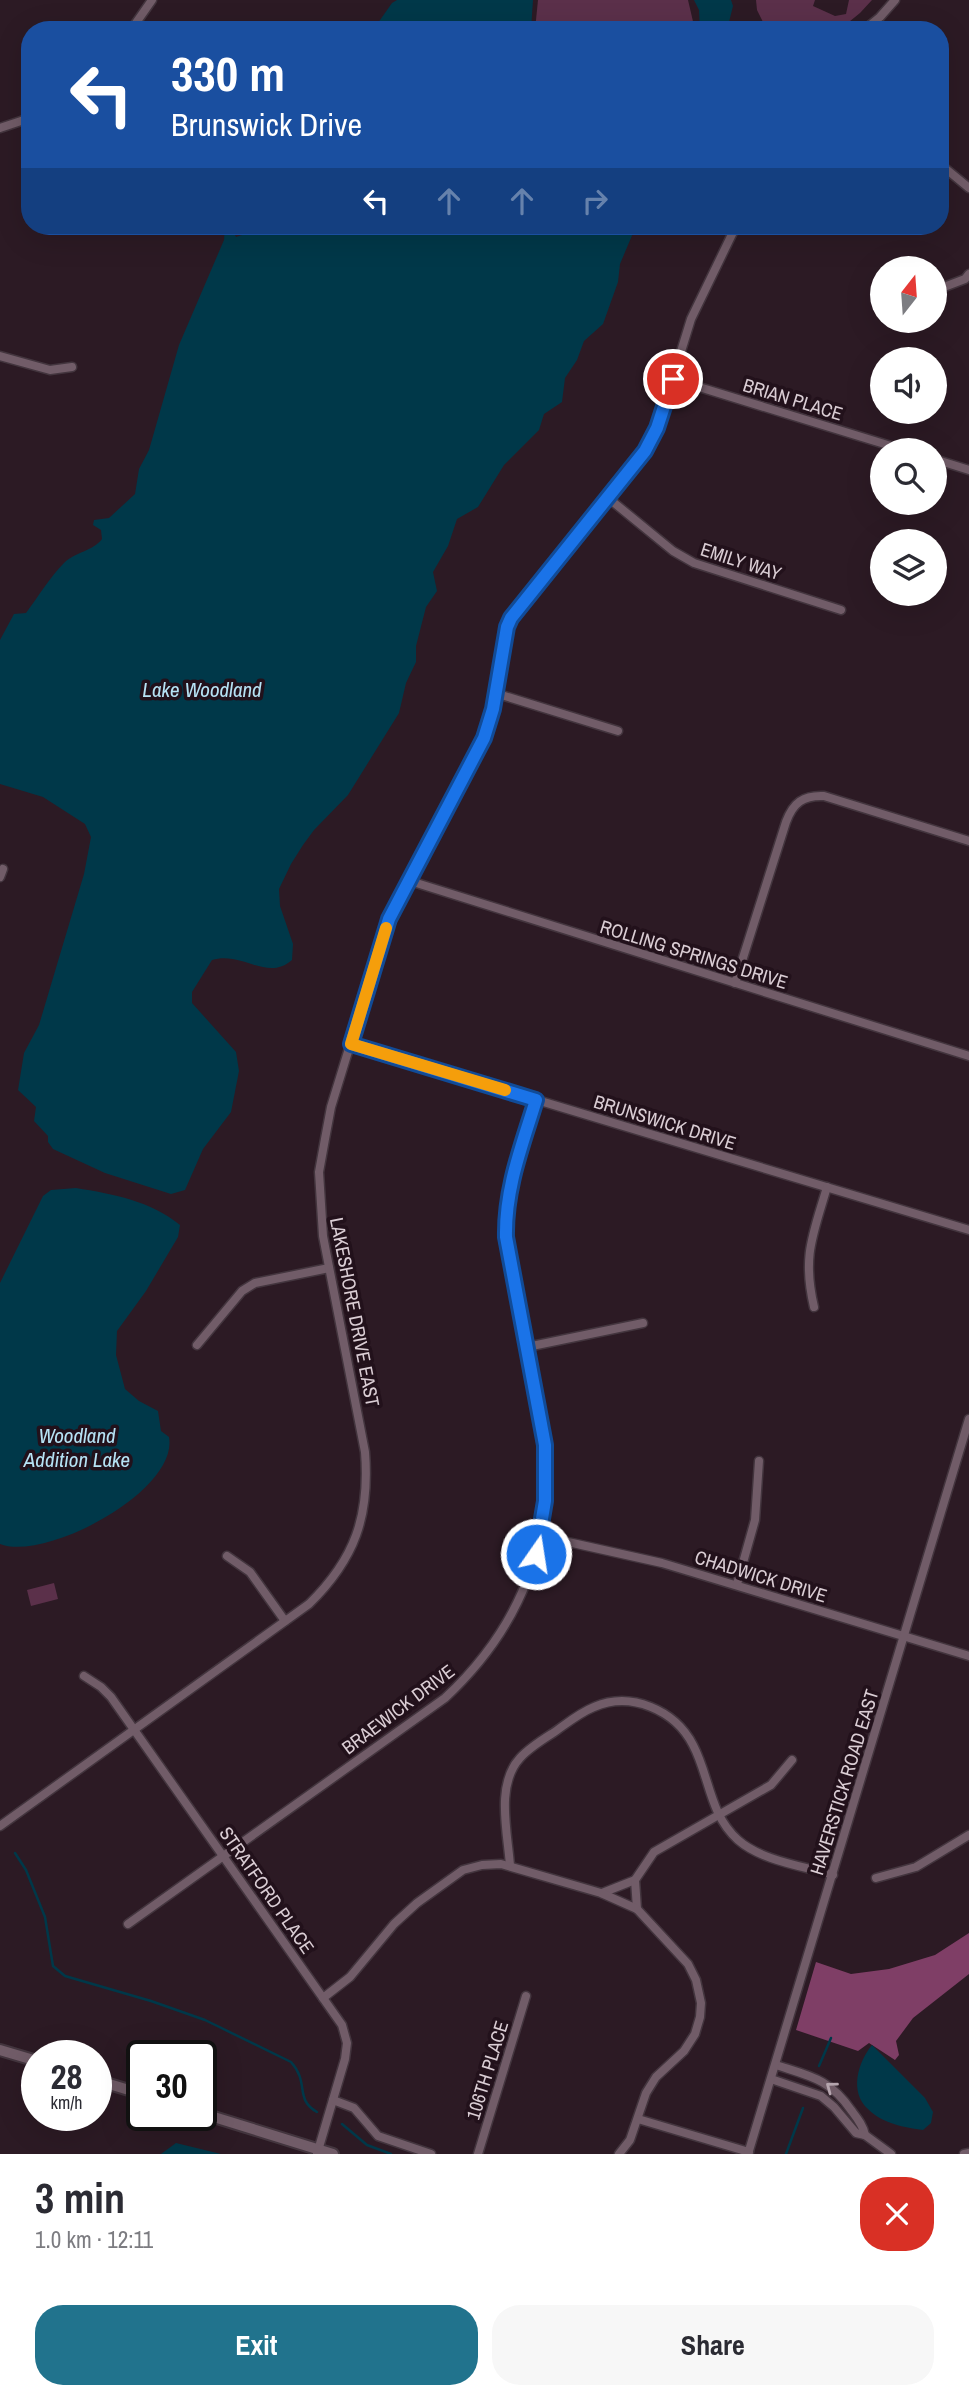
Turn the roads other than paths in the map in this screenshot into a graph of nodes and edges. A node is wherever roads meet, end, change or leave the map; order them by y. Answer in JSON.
{"nodes":[{"id":1,"x":152,"y":0,"type":"edge"},
{"id":2,"x":895,"y":0,"type":"edge"},
{"id":3,"x":137,"y":21,"type":"edge"},
{"id":4,"x":876,"y":21,"type":"edge"},
{"id":5,"x":21,"y":121,"type":"edge"},
{"id":6,"x":0,"y":128,"type":"edge"},
{"id":7,"x":949,"y":171,"type":"edge"},
{"id":8,"x":969,"y":188,"type":"edge"},
{"id":9,"x":732,"y":235,"type":"edge"},
{"id":10,"x":969,"y":274,"type":"edge"},
{"id":11,"x":947,"y":286,"type":"edge"},
{"id":12,"x":0,"y":356,"type":"edge"},
{"id":13,"x":72,"y":367,"type":"dead end"},
{"id":14,"x":673,"y":379,"type":"junction"},
{"id":15,"x":870,"y":440,"type":"edge"},
{"id":16,"x":947,"y":463,"type":"edge"},
{"id":17,"x":969,"y":470,"type":"edge"},
{"id":18,"x":607,"y":497,"type":"junction"},
{"id":19,"x":841,"y":610,"type":"dead end"},
{"id":20,"x":495,"y":693,"type":"junction"},
{"id":21,"x":618,"y":731,"type":"dead end"},
{"id":22,"x":969,"y":841,"type":"edge"},
{"id":23,"x":410,"y":881,"type":"junction"},
{"id":24,"x":735,"y":983,"type":"junction"},
{"id":25,"x":351,"y":1044,"type":"junction"},
{"id":26,"x":969,"y":1056,"type":"edge"},
{"id":27,"x":536,"y":1100,"type":"junction"},
{"id":28,"x":827,"y":1188,"type":"junction"},
{"id":29,"x":969,"y":1230,"type":"edge"},
{"id":30,"x":329,"y":1268,"type":"junction"},
{"id":31,"x":814,"y":1307,"type":"dead end"},
{"id":32,"x":643,"y":1324,"type":"dead end"},
{"id":33,"x":197,"y":1345,"type":"dead end"},
{"id":34,"x":527,"y":1347,"type":"junction"},
{"id":35,"x":969,"y":1419,"type":"edge"},
{"id":36,"x":759,"y":1461,"type":"dead end"},
{"id":37,"x":541,"y":1536,"type":"junction"},
{"id":38,"x":227,"y":1556,"type":"dead end"},
{"id":39,"x":737,"y":1584,"type":"junction"},
{"id":40,"x":285,"y":1621,"type":"junction"},
{"id":41,"x":905,"y":1636,"type":"junction"},
{"id":42,"x":969,"y":1656,"type":"edge"},
{"id":43,"x":84,"y":1676,"type":"dead end"},
{"id":44,"x":134,"y":1729,"type":"junction"},
{"id":45,"x":792,"y":1760,"type":"dead end"},
{"id":46,"x":719,"y":1815,"type":"junction"},
{"id":47,"x":0,"y":1826,"type":"edge"},
{"id":48,"x":969,"y":1835,"type":"edge"},
{"id":49,"x":223,"y":1856,"type":"junction"},
{"id":50,"x":510,"y":1866,"type":"junction"},
{"id":51,"x":832,"y":1875,"type":"junction"},
{"id":52,"x":876,"y":1878,"type":"dead end"},
{"id":53,"x":635,"y":1880,"type":"junction"},
{"id":54,"x":601,"y":1893,"type":"junction"},
{"id":55,"x":637,"y":1909,"type":"junction"},
{"id":56,"x":128,"y":1924,"type":"dead end"},
{"id":57,"x":526,"y":1996,"type":"dead end"},
{"id":58,"x":323,"y":1998,"type":"junction"},
{"id":59,"x":0,"y":2050,"type":"edge"},
{"id":60,"x":21,"y":2056,"type":"edge"},
{"id":61,"x":776,"y":2065,"type":"junction"},
{"id":62,"x":771,"y":2080,"type":"junction"},
{"id":63,"x":333,"y":2100,"type":"junction"},
{"id":64,"x":217,"y":2118,"type":"edge"},
{"id":65,"x":638,"y":2119,"type":"junction"},
{"id":66,"x":865,"y":2135,"type":"junction"},
{"id":67,"x":318,"y":2152,"type":"edge"},
{"id":68,"x":749,"y":2153,"type":"edge"},
{"id":69,"x":333,"y":2154,"type":"edge"},
{"id":70,"x":431,"y":2154,"type":"edge"},
{"id":71,"x":478,"y":2154,"type":"edge"},
{"id":72,"x":619,"y":2154,"type":"edge"},
{"id":73,"x":891,"y":2154,"type":"edge"}],
"edges":[{"from":1,"to":3,"type":"street"},
{"from":2,"to":4,"type":"street"},
{"from":5,"to":6,"type":"street"},
{"from":7,"to":8,"type":"street"},
{"from":9,"to":14,"type":"street","name":"LAKESHORE DRIVE EAST"},
{"from":10,"to":11,"type":"street"},
{"from":12,"to":13,"type":"street"},
{"from":14,"to":15,"type":"street","name":"BRIAN PLACE"},
{"from":14,"to":18,"type":"street","name":"LAKESHORE DRIVE EAST"},
{"from":16,"to":17,"type":"street"},
{"from":18,"to":19,"type":"street","name":"EMILY WAY"},
{"from":18,"to":20,"type":"street","name":"LAKESHORE DRIVE EAST"},
{"from":20,"to":21,"type":"street"},
{"from":20,"to":23,"type":"street","name":"LAKESHORE DRIVE EAST"},
{"from":22,"to":24,"type":"street"},
{"from":23,"to":24,"type":"street","name":"ROLLING SPRINGS DRIVE"},
{"from":23,"to":25,"type":"street","name":"LAKESHORE DRIVE EAST"},
{"from":24,"to":26,"type":"street","name":"ROLLING SPRINGS DRIVE"},
{"from":25,"to":27,"type":"street","name":"BRUNSWICK DRIVE"},
{"from":25,"to":30,"type":"street","name":"LAKESHORE DRIVE EAST"},
{"from":27,"to":28,"type":"street","name":"BRUNSWICK DRIVE"},
{"from":27,"to":34,"type":"street","name":"BRAEWICK DRIVE"},
{"from":28,"to":29,"type":"street","name":"BRUNSWICK DRIVE"},
{"from":28,"to":31,"type":"street"},
{"from":30,"to":33,"type":"street"},
{"from":30,"to":40,"type":"street","name":"LAKESHORE DRIVE EAST"},
{"from":32,"to":34,"type":"street"},
{"from":34,"to":37,"type":"street","name":"BRAEWICK DRIVE"},
{"from":35,"to":41,"type":"street","name":"HAVERSTICK ROAD EAST"},
{"from":36,"to":39,"type":"street"},
{"from":37,"to":39,"type":"street","name":"CHADWICK DRIVE"},
{"from":37,"to":49,"type":"street","name":"BRAEWICK DRIVE"},
{"from":38,"to":40,"type":"street"},
{"from":39,"to":41,"type":"street","name":"CHADWICK DRIVE"},
{"from":40,"to":44,"type":"street","name":"LAKESHORE DRIVE EAST"},
{"from":41,"to":42,"type":"street","name":"CHADWICK DRIVE"},
{"from":41,"to":51,"type":"street","name":"HAVERSTICK ROAD EAST"},
{"from":43,"to":44,"type":"street","name":"STRATFORD PLACE"},
{"from":44,"to":47,"type":"street","name":"LAKESHORE DRIVE EAST"},
{"from":44,"to":49,"type":"street","name":"STRATFORD PLACE"},
{"from":45,"to":46,"type":"street"},
{"from":46,"to":50,"type":"street"},
{"from":46,"to":51,"type":"street"},
{"from":46,"to":53,"type":"street"},
{"from":48,"to":52,"type":"street"},
{"from":49,"to":56,"type":"street","name":"BRAEWICK DRIVE"},
{"from":49,"to":58,"type":"street","name":"STRATFORD PLACE"},
{"from":50,"to":54,"type":"street"},
{"from":50,"to":58,"type":"street"},
{"from":51,"to":61,"type":"street","name":"HAVERSTICK ROAD EAST"},
{"from":53,"to":54,"type":"street"},
{"from":53,"to":55,"type":"street"},
{"from":54,"to":55,"type":"street"},
{"from":55,"to":65,"type":"street"},
{"from":57,"to":71,"type":"street","name":"106TH PLACE"},
{"from":58,"to":63,"type":"street","name":"STRATFORD PLACE"},
{"from":59,"to":60,"type":"street"},
{"from":61,"to":62,"type":"street","name":"HAVERSTICK ROAD EAST"},
{"from":66,"to":61,"type":"street","one_way":true},
{"from":62,"to":66,"type":"street"},
{"from":62,"to":68,"type":"street","name":"HAVERSTICK ROAD EAST"},
{"from":63,"to":67,"type":"street","name":"STRATFORD PLACE"},
{"from":63,"to":70,"type":"street"},
{"from":64,"to":67,"type":"street"},
{"from":65,"to":68,"type":"street"},
{"from":65,"to":72,"type":"street"},
{"from":66,"to":73,"type":"street"},
{"from":67,"to":69,"type":"street"}]}
